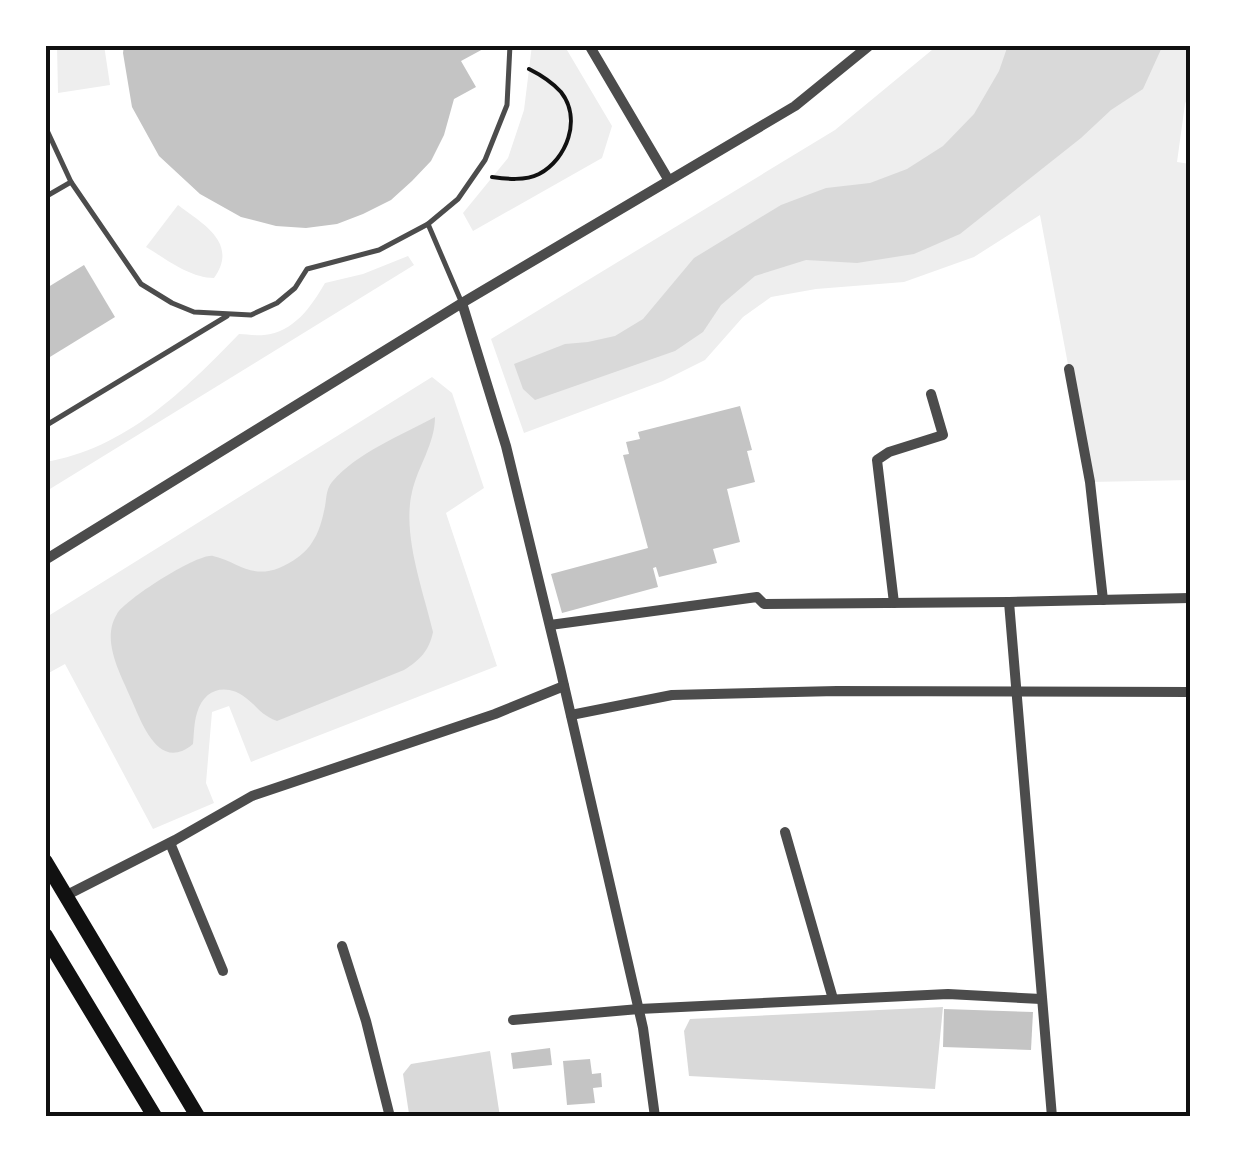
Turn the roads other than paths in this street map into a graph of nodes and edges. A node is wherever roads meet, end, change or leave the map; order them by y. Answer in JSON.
{"nodes":[{"id":1,"x":510,"y":45,"type":"edge"},
{"id":2,"x":590,"y":45,"type":"edge"},
{"id":3,"x":870,"y":45,"type":"edge"},
{"id":4,"x":45,"y":126,"type":"edge"},
{"id":5,"x":668,"y":179,"type":"junction"},
{"id":6,"x":70,"y":182,"type":"junction"},
{"id":7,"x":45,"y":197,"type":"edge"},
{"id":8,"x":428,"y":224,"type":"junction"},
{"id":9,"x":462,"y":303,"type":"junction"},
{"id":10,"x":228,"y":316,"type":"junction"},
{"id":11,"x":1069,"y":369,"type":"dead end"},
{"id":12,"x":931,"y":394,"type":"dead end"},
{"id":13,"x":45,"y":426,"type":"edge"},
{"id":14,"x":45,"y":560,"type":"edge"},
{"id":15,"x":1190,"y":598,"type":"edge"},
{"id":16,"x":1103,"y":600,"type":"junction"},
{"id":17,"x":1009,"y":602,"type":"junction"},
{"id":18,"x":894,"y":603,"type":"junction"},
{"id":19,"x":550,"y":624,"type":"junction"},
{"id":20,"x":564,"y":686,"type":"junction"},
{"id":21,"x":1016,"y":692,"type":"junction"},
{"id":22,"x":1190,"y":692,"type":"edge"},
{"id":23,"x":571,"y":716,"type":"junction"},
{"id":24,"x":785,"y":832,"type":"dead end"},
{"id":25,"x":170,"y":844,"type":"junction"},
{"id":26,"x":45,"y":862,"type":"edge"},
{"id":27,"x":65,"y":896,"type":"junction"},
{"id":28,"x":45,"y":935,"type":"edge"},
{"id":29,"x":342,"y":946,"type":"dead end"},
{"id":30,"x":223,"y":972,"type":"dead end"},
{"id":31,"x":833,"y":999,"type":"junction"},
{"id":32,"x":1041,"y":999,"type":"junction"},
{"id":33,"x":638,"y":1010,"type":"junction"},
{"id":34,"x":513,"y":1020,"type":"dead end"},
{"id":35,"x":155,"y":1117,"type":"edge"},
{"id":36,"x":198,"y":1117,"type":"edge"},
{"id":37,"x":390,"y":1117,"type":"edge"},
{"id":38,"x":655,"y":1117,"type":"edge"},
{"id":39,"x":1052,"y":1117,"type":"edge"}],
"edges":[{"from":1,"to":8,"type":"lane"},
{"from":2,"to":5,"type":"street"},
{"from":3,"to":5,"type":"street"},
{"from":4,"to":6,"type":"lane"},
{"from":5,"to":9,"type":"street"},
{"from":6,"to":7,"type":"lane"},
{"from":6,"to":10,"type":"lane"},
{"from":8,"to":9,"type":"lane"},
{"from":8,"to":10,"type":"lane"},
{"from":9,"to":14,"type":"street"},
{"from":9,"to":19,"type":"street"},
{"from":10,"to":13,"type":"lane"},
{"from":11,"to":16,"type":"street"},
{"from":12,"to":18,"type":"street"},
{"from":15,"to":16,"type":"street"},
{"from":16,"to":17,"type":"street"},
{"from":17,"to":18,"type":"street"},
{"from":17,"to":21,"type":"street"},
{"from":18,"to":19,"type":"street"},
{"from":19,"to":20,"type":"street"},
{"from":20,"to":23,"type":"street"},
{"from":20,"to":25,"type":"street"},
{"from":21,"to":22,"type":"street"},
{"from":21,"to":23,"type":"street"},
{"from":21,"to":32,"type":"street"},
{"from":23,"to":33,"type":"street"},
{"from":24,"to":31,"type":"street"},
{"from":25,"to":27,"type":"street"},
{"from":25,"to":30,"type":"street"},
{"from":26,"to":27,"type":"main road"},
{"from":27,"to":36,"type":"main road"},
{"from":28,"to":35,"type":"main road"},
{"from":29,"to":37,"type":"street"},
{"from":31,"to":32,"type":"street"},
{"from":31,"to":33,"type":"street"},
{"from":32,"to":39,"type":"street"},
{"from":33,"to":34,"type":"street"},
{"from":33,"to":38,"type":"street"}]}
